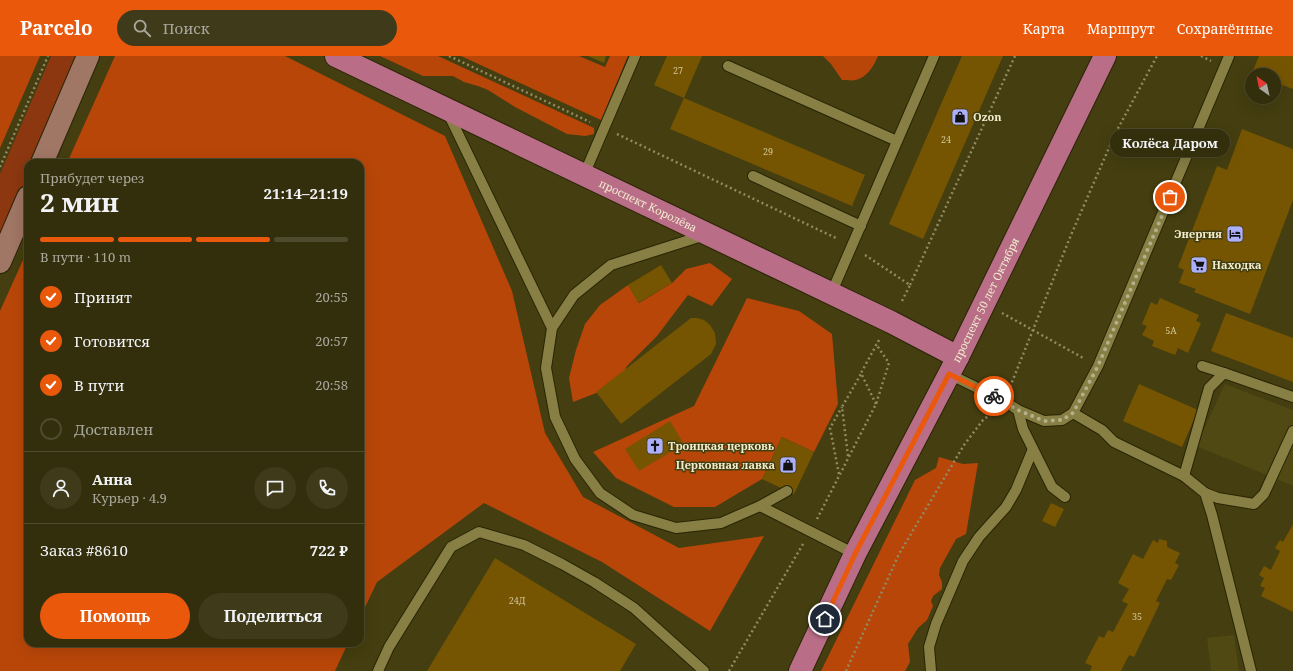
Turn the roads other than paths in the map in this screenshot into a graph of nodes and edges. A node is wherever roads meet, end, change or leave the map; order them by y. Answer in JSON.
{"nodes":[{"id":1,"x":88,"y":56,"type":"edge"},
{"id":2,"x":336,"y":56,"type":"edge"},
{"id":3,"x":635,"y":56,"type":"edge"},
{"id":4,"x":934,"y":56,"type":"edge"},
{"id":5,"x":1105,"y":56,"type":"edge"},
{"id":6,"x":1229,"y":56,"type":"edge"},
{"id":7,"x":728,"y":66,"type":"dead end"},
{"id":8,"x":446,"y":109,"type":"junction"},
{"id":9,"x":897,"y":141,"type":"junction"},
{"id":10,"x":44,"y":159,"type":"edge"},
{"id":11,"x":584,"y":175,"type":"junction"},
{"id":12,"x":753,"y":176,"type":"dead end"},
{"id":13,"x":24,"y":206,"type":"edge"},
{"id":14,"x":861,"y":226,"type":"junction"},
{"id":15,"x":707,"y":234,"type":"junction"},
{"id":16,"x":0,"y":262,"type":"edge"},
{"id":17,"x":831,"y":294,"type":"junction"},
{"id":18,"x":552,"y":328,"type":"junction"},
{"id":19,"x":954,"y":366,"type":"junction"},
{"id":20,"x":1202,"y":366,"type":"dead end"},
{"id":21,"x":1224,"y":373,"type":"junction"},
{"id":22,"x":1293,"y":397,"type":"edge"},
{"id":23,"x":1018,"y":410,"type":"junction"},
{"id":24,"x":1073,"y":413,"type":"junction"},
{"id":25,"x":1293,"y":431,"type":"edge"},
{"id":26,"x":1033,"y":449,"type":"junction"},
{"id":27,"x":1184,"y":476,"type":"junction"},
{"id":28,"x":787,"y":491,"type":"dead end"},
{"id":29,"x":1204,"y":493,"type":"junction"},
{"id":30,"x":1065,"y":497,"type":"dead end"},
{"id":31,"x":760,"y":506,"type":"junction"},
{"id":32,"x":855,"y":554,"type":"junction"},
{"id":33,"x":699,"y":669,"type":"edge"},
{"id":34,"x":378,"y":671,"type":"edge"},
{"id":35,"x":800,"y":671,"type":"edge"},
{"id":36,"x":931,"y":671,"type":"edge"},
{"id":37,"x":1251,"y":671,"type":"edge"}],
"edges":[{"from":1,"to":10,"type":"street"},
{"from":2,"to":8,"type":"main road","name":"проспект Королёва"},
{"from":3,"to":11,"type":"lane"},
{"from":4,"to":9,"type":"lane"},
{"from":5,"to":19,"type":"main road","name":"проспект 50 лет Октября"},
{"from":6,"to":24,"type":"lane"},
{"from":7,"to":9,"type":"lane"},
{"from":8,"to":11,"type":"main road","name":"проспект Королёва"},
{"from":8,"to":18,"type":"lane"},
{"from":9,"to":14,"type":"lane"},
{"from":11,"to":15,"type":"main road","name":"проспект Королёва"},
{"from":12,"to":14,"type":"lane"},
{"from":13,"to":16,"type":"street"},
{"from":14,"to":17,"type":"lane"},
{"from":15,"to":17,"type":"main road","name":"проспект Королёва"},
{"from":15,"to":18,"type":"lane"},
{"from":17,"to":19,"type":"main road","name":"проспект Королёва"},
{"from":18,"to":31,"type":"lane"},
{"from":19,"to":23,"type":"lane"},
{"from":19,"to":32,"type":"main road","name":"проспект 50 лет Октября"},
{"from":20,"to":21,"type":"lane"},
{"from":21,"to":22,"type":"lane"},
{"from":21,"to":27,"type":"lane"},
{"from":23,"to":24,"type":"lane"},
{"from":23,"to":26,"type":"lane"},
{"from":24,"to":27,"type":"lane"},
{"from":25,"to":29,"type":"lane"},
{"from":26,"to":30,"type":"lane"},
{"from":26,"to":36,"type":"lane"},
{"from":27,"to":29,"type":"lane"},
{"from":28,"to":31,"type":"lane"},
{"from":29,"to":37,"type":"lane"},
{"from":31,"to":32,"type":"lane"},
{"from":32,"to":35,"type":"main road","name":"проспект 50 лет Октября"},
{"from":33,"to":34,"type":"lane"}]}
